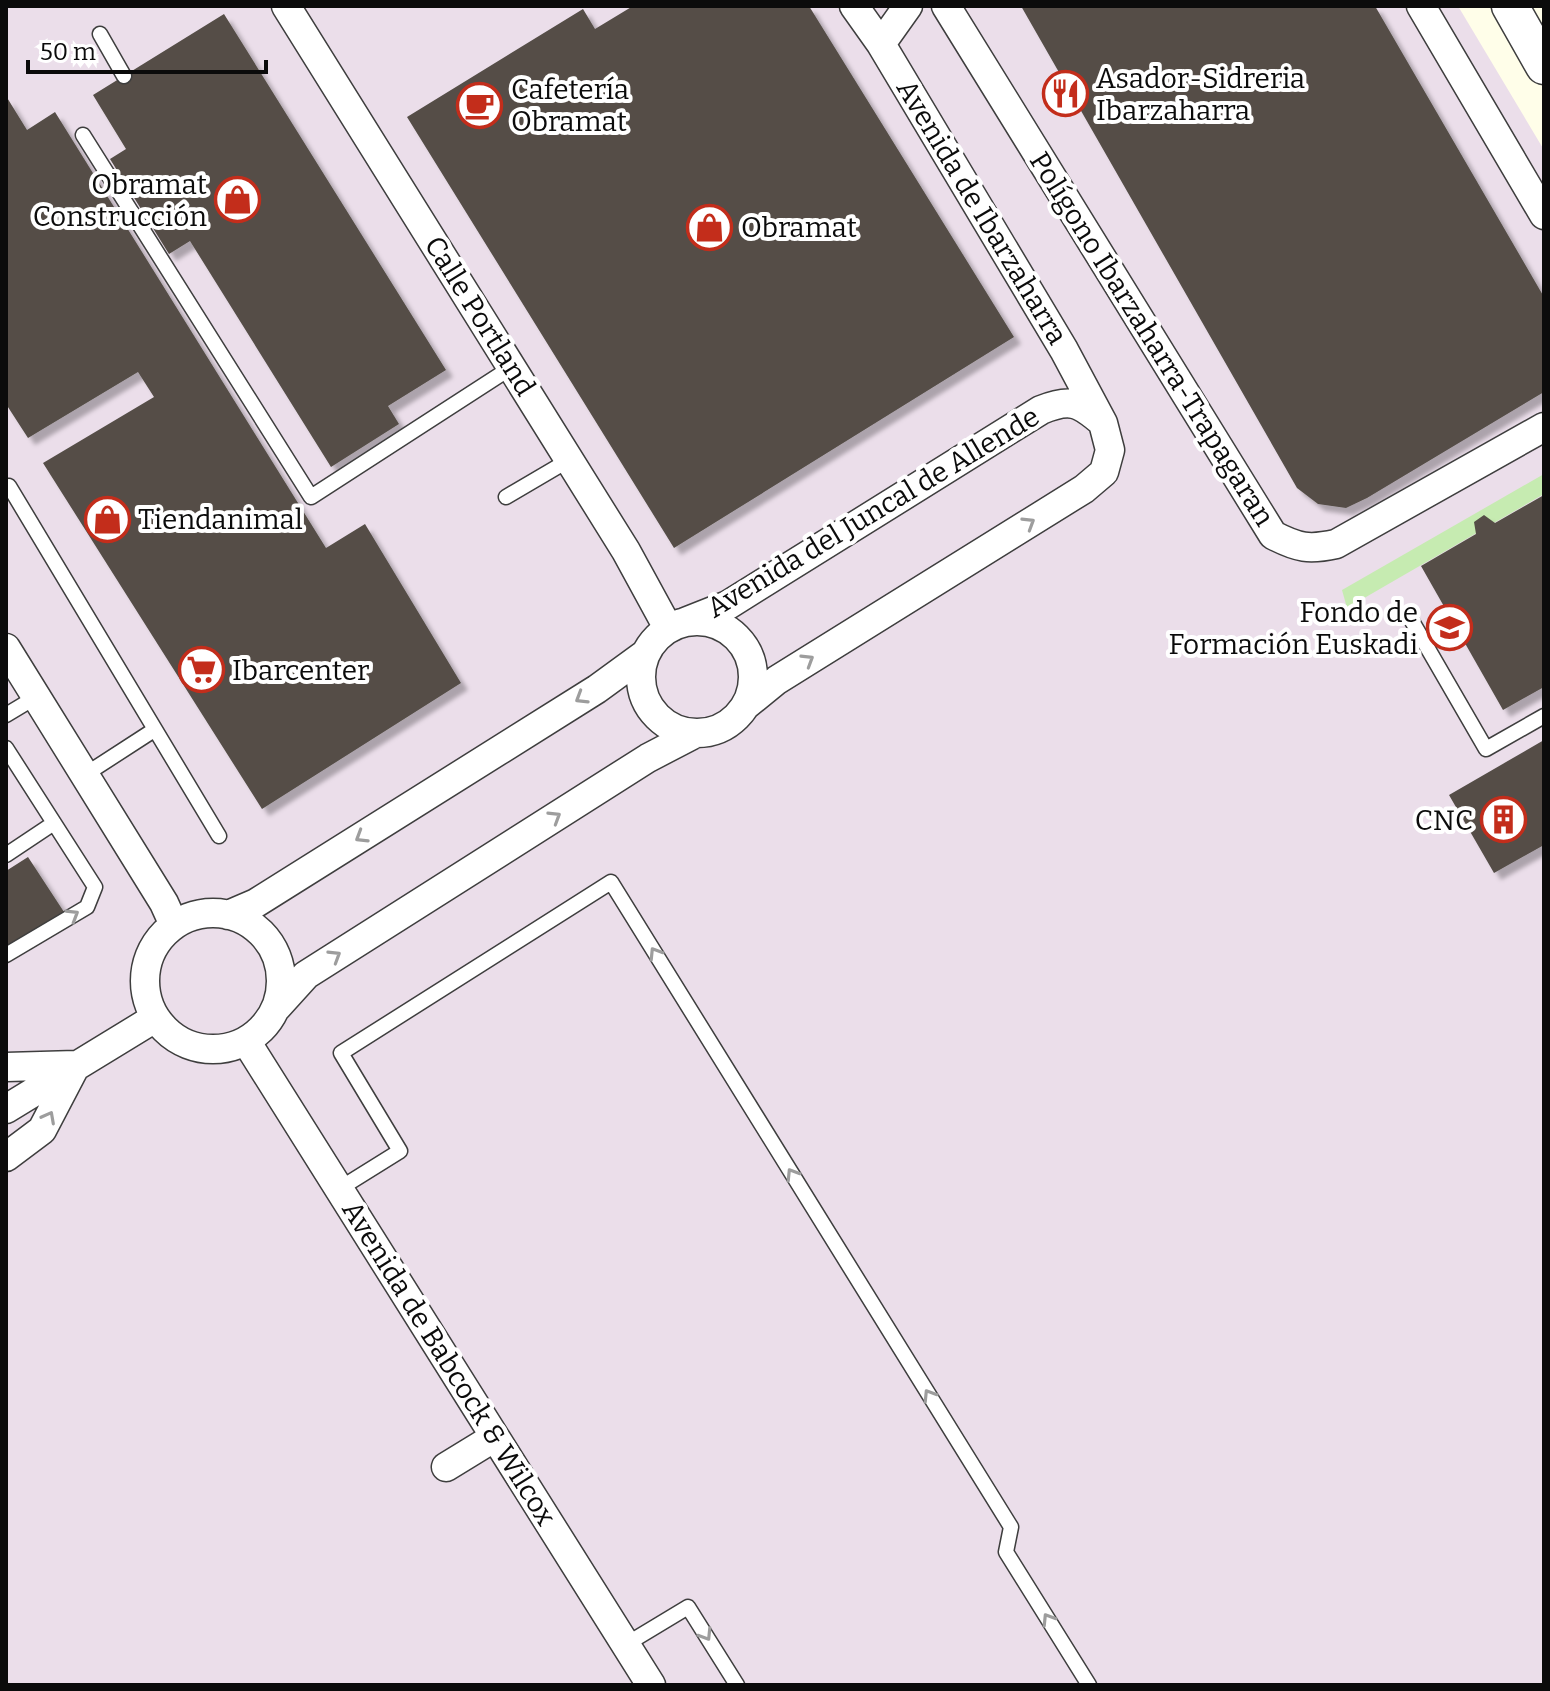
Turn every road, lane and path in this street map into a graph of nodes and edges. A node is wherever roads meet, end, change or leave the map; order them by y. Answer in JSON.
{"nodes":[{"id":1,"x":286,"y":6,"type":"edge"},
{"id":2,"x":854,"y":6,"type":"edge"},
{"id":3,"x":908,"y":6,"type":"edge"},
{"id":4,"x":946,"y":6,"type":"edge"},
{"id":5,"x":1421,"y":6,"type":"edge"},
{"id":6,"x":1510,"y":6,"type":"edge"},
{"id":7,"x":100,"y":34,"type":"dead end"},
{"id":8,"x":881,"y":44,"type":"junction"},
{"id":9,"x":1544,"y":66,"type":"edge"},
{"id":10,"x":124,"y":76,"type":"dead end"},
{"id":11,"x":83,"y":135,"type":"dead end"},
{"id":12,"x":1544,"y":215,"type":"edge"},
{"id":13,"x":512,"y":367,"type":"junction"},
{"id":14,"x":1103,"y":423,"type":"junction"},
{"id":15,"x":1544,"y":427,"type":"edge"},
{"id":16,"x":569,"y":460,"type":"junction"},
{"id":17,"x":7,"y":485,"type":"edge"},
{"id":18,"x":506,"y":497,"type":"dead end"},
{"id":19,"x":1409,"y":616,"type":"dead end"},
{"id":20,"x":677,"y":625,"type":"junction"},
{"id":21,"x":6,"y":648,"type":"edge"},
{"id":22,"x":645,"y":654,"type":"junction"},
{"id":23,"x":36,"y":697,"type":"junction"},
{"id":24,"x":745,"y":706,"type":"junction"},
{"id":25,"x":6,"y":715,"type":"edge"},
{"id":26,"x":1544,"y":716,"type":"edge"},
{"id":27,"x":154,"y":730,"type":"junction"},
{"id":28,"x":696,"y":733,"type":"junction"},
{"id":29,"x":6,"y":748,"type":"edge"},
{"id":30,"x":83,"y":776,"type":"junction"},
{"id":31,"x":54,"y":823,"type":"junction"},
{"id":32,"x":219,"y":836,"type":"dead end"},
{"id":33,"x":6,"y":855,"type":"edge"},
{"id":34,"x":228,"y":915,"type":"junction"},
{"id":35,"x":174,"y":925,"type":"junction"},
{"id":36,"x":6,"y":955,"type":"edge"},
{"id":37,"x":277,"y":1007,"type":"junction"},
{"id":38,"x":155,"y":1018,"type":"junction"},
{"id":39,"x":246,"y":1041,"type":"junction"},
{"id":40,"x":77,"y":1065,"type":"junction"},
{"id":41,"x":6,"y":1067,"type":"edge"},
{"id":42,"x":6,"y":1109,"type":"edge"},
{"id":43,"x":6,"y":1157,"type":"edge"},
{"id":44,"x":339,"y":1189,"type":"junction"},
{"id":45,"x":495,"y":1437,"type":"junction"},
{"id":46,"x":446,"y":1467,"type":"dead end"},
{"id":47,"x":625,"y":1645,"type":"junction"},
{"id":48,"x":651,"y":1685,"type":"edge"},
{"id":49,"x":737,"y":1685,"type":"edge"},
{"id":50,"x":1089,"y":1685,"type":"edge"}],
"edges":[{"from":1,"to":13,"type":"street","name":"Calle Portland"},
{"from":2,"to":8,"type":"street","name":"Avenida de Ibarzaharra"},
{"from":3,"to":8,"type":"street"},
{"from":4,"to":15,"type":"street","name":"Polígono Ibarzaharra-Trapagaran"},
{"from":5,"to":12,"type":"street"},
{"from":6,"to":9,"type":"street"},
{"from":7,"to":10,"type":"lane"},
{"from":8,"to":14,"type":"street","name":"Avenida de Ibarzaharra"},
{"from":11,"to":13,"type":"lane"},
{"from":13,"to":16,"type":"street","name":"Calle Portland"},
{"from":14,"to":20,"type":"street","name":"Avenida del Juncal de Allende"},
{"from":24,"to":14,"type":"street","one_way":true},
{"from":16,"to":18,"type":"lane"},
{"from":16,"to":20,"type":"street","name":"Calle Portland"},
{"from":17,"to":27,"type":"lane"},
{"from":19,"to":26,"type":"lane"},
{"from":20,"to":22,"type":"street"},
{"from":20,"to":24,"type":"street"},
{"from":21,"to":23,"type":"street"},
{"from":22,"to":28,"type":"street"},
{"from":22,"to":34,"type":"street","one_way":true},
{"from":23,"to":25,"type":"lane"},
{"from":23,"to":30,"type":"street"},
{"from":24,"to":28,"type":"street"},
{"from":27,"to":30,"type":"lane"},
{"from":27,"to":32,"type":"lane"},
{"from":37,"to":28,"type":"street","one_way":true},
{"from":29,"to":31,"type":"lane"},
{"from":30,"to":35,"type":"street"},
{"from":31,"to":33,"type":"lane"},
{"from":36,"to":31,"type":"lane","one_way":true},
{"from":34,"to":35,"type":"street"},
{"from":34,"to":37,"type":"street"},
{"from":35,"to":38,"type":"street"},
{"from":37,"to":39,"type":"street"},
{"from":38,"to":39,"type":"street"},
{"from":38,"to":40,"type":"street"},
{"from":39,"to":44,"type":"street","name":"Avenida de Babcock & Wilcox"},
{"from":40,"to":41,"type":"street"},
{"from":40,"to":42,"type":"street"},
{"from":43,"to":40,"type":"street","one_way":true},
{"from":44,"to":45,"type":"street","name":"Avenida de Babcock & Wilcox"},
{"from":50,"to":44,"type":"lane","one_way":true},
{"from":45,"to":46,"type":"street"},
{"from":45,"to":47,"type":"street","name":"Avenida de Babcock & Wilcox"},
{"from":47,"to":48,"type":"street","name":"Avenida de Babcock & Wilcox"},
{"from":47,"to":49,"type":"lane","one_way":true}]}
